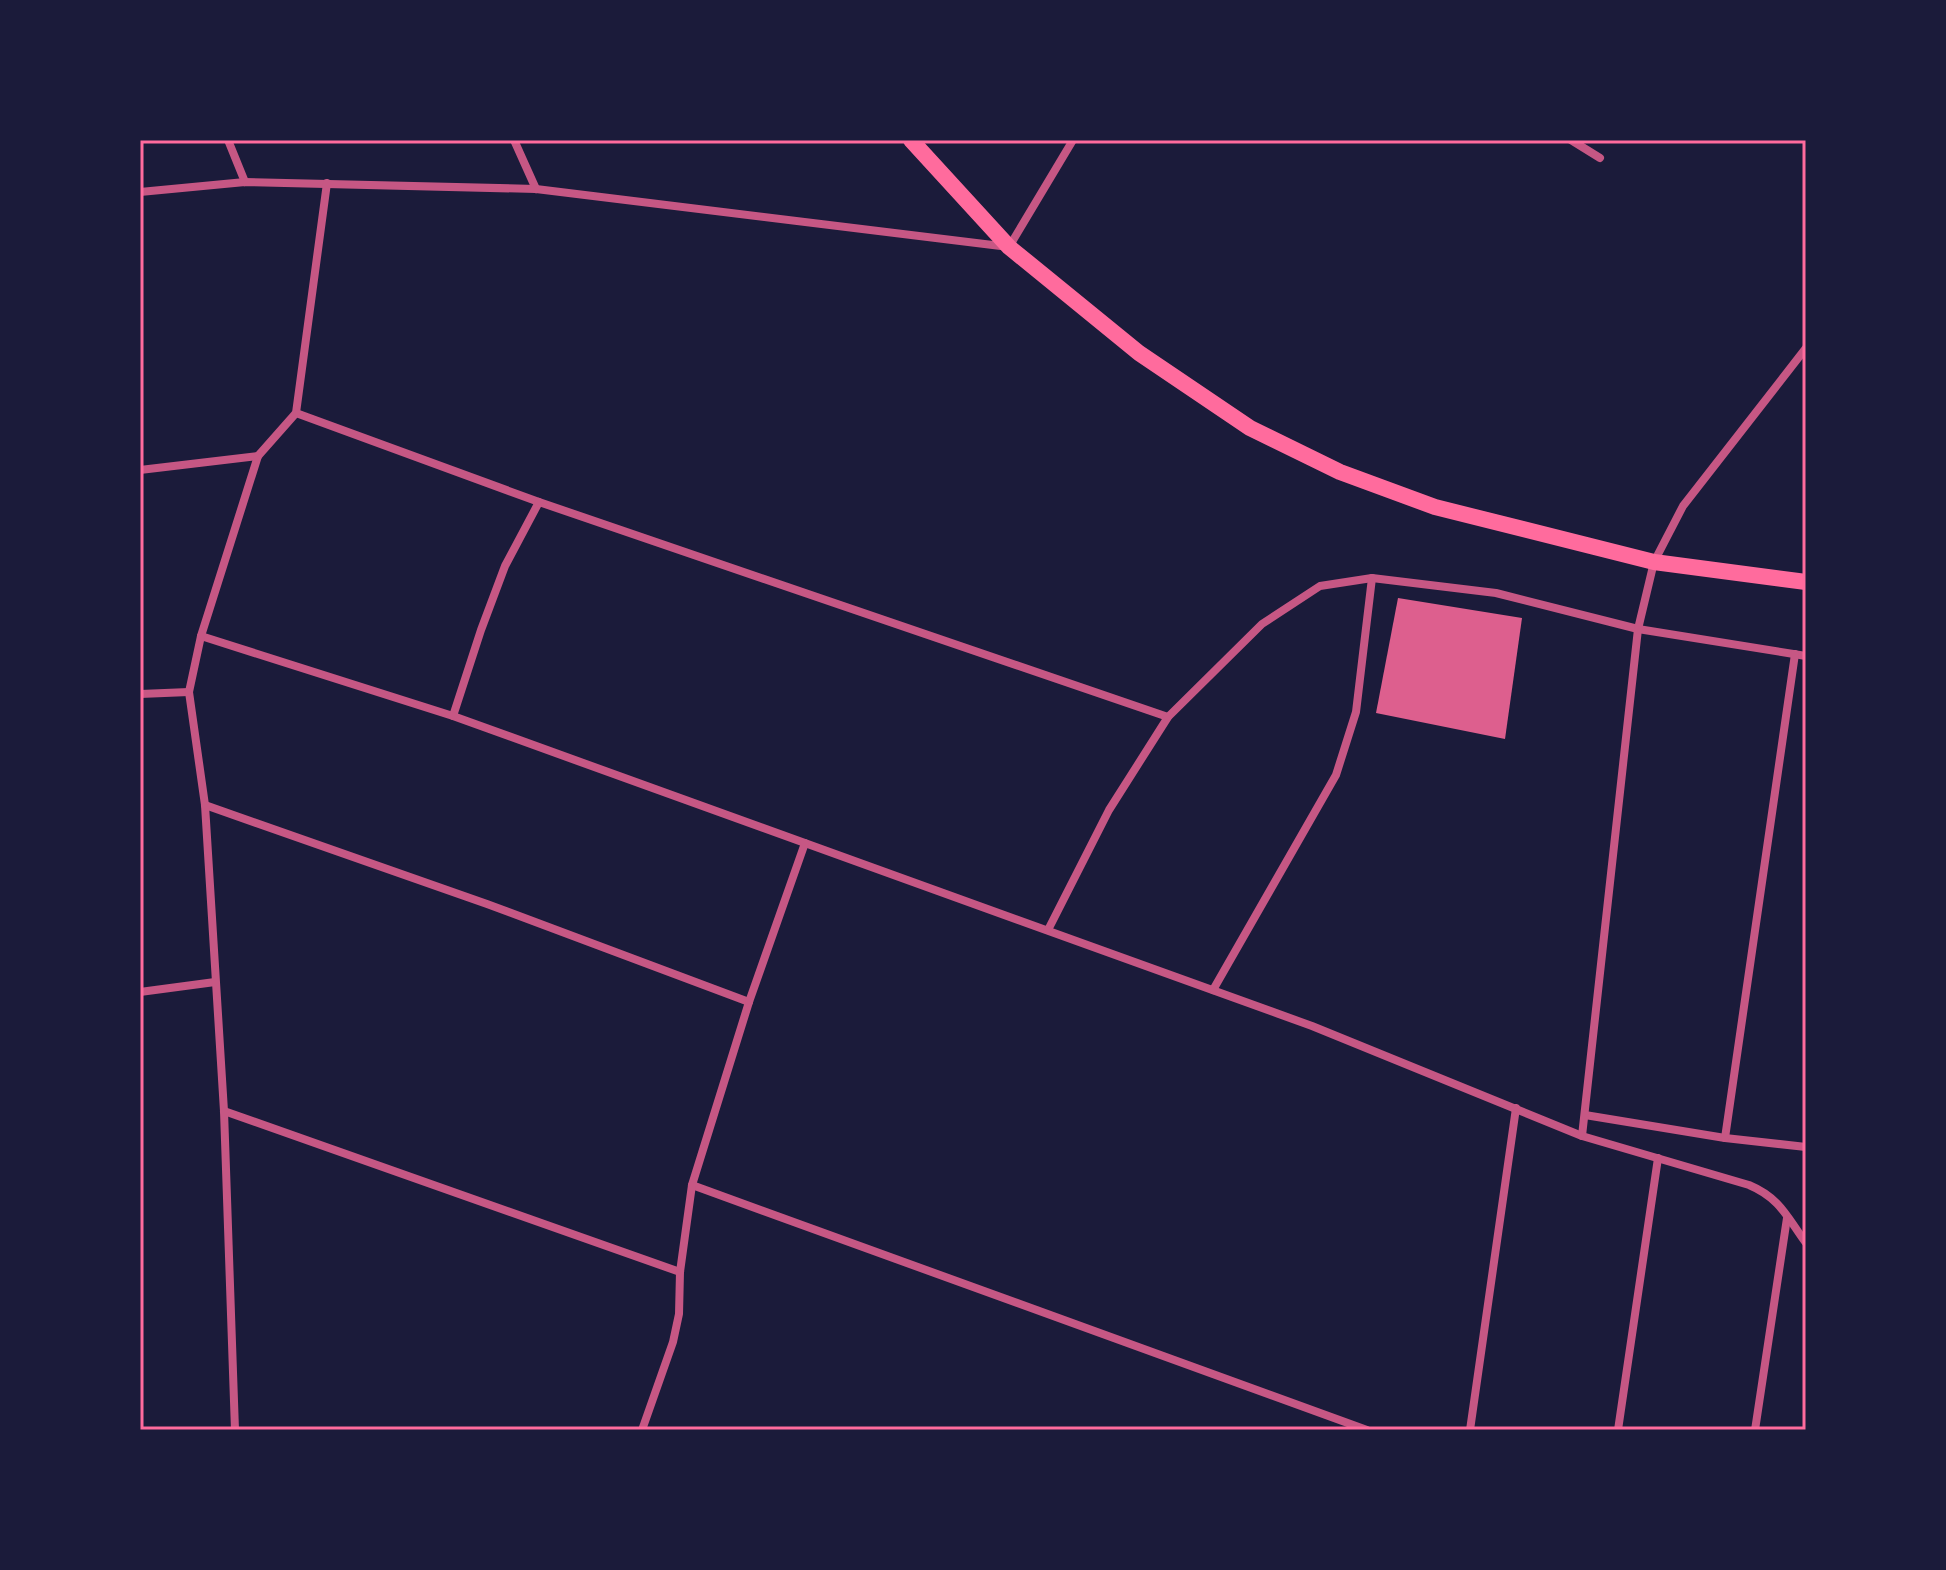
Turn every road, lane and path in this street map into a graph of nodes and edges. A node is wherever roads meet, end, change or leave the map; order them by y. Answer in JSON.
{"nodes":[{"id":1,"x":228,"y":140,"type":"edge"},
{"id":2,"x":514,"y":140,"type":"edge"},
{"id":3,"x":911,"y":140,"type":"edge"},
{"id":4,"x":1073,"y":140,"type":"edge"},
{"id":5,"x":1571,"y":140,"type":"edge"},
{"id":6,"x":1600,"y":158,"type":"dead end"},
{"id":7,"x":245,"y":182,"type":"junction"},
{"id":8,"x":327,"y":183,"type":"junction"},
{"id":9,"x":536,"y":189,"type":"junction"},
{"id":10,"x":140,"y":192,"type":"edge"},
{"id":11,"x":1009,"y":247,"type":"junction"},
{"id":12,"x":1806,"y":348,"type":"edge"},
{"id":13,"x":296,"y":413,"type":"junction"},
{"id":14,"x":258,"y":456,"type":"junction"},
{"id":15,"x":140,"y":470,"type":"edge"},
{"id":16,"x":539,"y":502,"type":"junction"},
{"id":17,"x":1654,"y":562,"type":"junction"},
{"id":18,"x":1372,"y":578,"type":"junction"},
{"id":19,"x":1806,"y":582,"type":"edge"},
{"id":20,"x":1638,"y":629,"type":"junction"},
{"id":21,"x":201,"y":636,"type":"junction"},
{"id":22,"x":1795,"y":654,"type":"junction"},
{"id":23,"x":1806,"y":656,"type":"edge"},
{"id":24,"x":189,"y":692,"type":"junction"},
{"id":25,"x":140,"y":694,"type":"edge"},
{"id":26,"x":453,"y":716,"type":"junction"},
{"id":27,"x":1168,"y":717,"type":"junction"},
{"id":28,"x":205,"y":805,"type":"junction"},
{"id":29,"x":805,"y":843,"type":"junction"},
{"id":30,"x":1048,"y":930,"type":"junction"},
{"id":31,"x":215,"y":982,"type":"junction"},
{"id":32,"x":1213,"y":990,"type":"junction"},
{"id":33,"x":140,"y":992,"type":"edge"},
{"id":34,"x":749,"y":1002,"type":"junction"},
{"id":35,"x":1516,"y":1108,"type":"junction"},
{"id":36,"x":224,"y":1111,"type":"junction"},
{"id":37,"x":1585,"y":1115,"type":"junction"},
{"id":38,"x":1582,"y":1136,"type":"junction"},
{"id":39,"x":1725,"y":1138,"type":"junction"},
{"id":40,"x":1806,"y":1147,"type":"edge"},
{"id":41,"x":1658,"y":1158,"type":"junction"},
{"id":42,"x":692,"y":1185,"type":"junction"},
{"id":43,"x":1787,"y":1218,"type":"junction"},
{"id":44,"x":1806,"y":1243,"type":"edge"},
{"id":45,"x":680,"y":1272,"type":"junction"},
{"id":46,"x":235,"y":1430,"type":"edge"},
{"id":47,"x":642,"y":1430,"type":"edge"},
{"id":48,"x":1367,"y":1430,"type":"edge"},
{"id":49,"x":1470,"y":1430,"type":"edge"},
{"id":50,"x":1618,"y":1430,"type":"edge"},
{"id":51,"x":1755,"y":1430,"type":"edge"}],
"edges":[{"from":1,"to":7,"type":"street"},
{"from":2,"to":9,"type":"street"},
{"from":3,"to":11,"type":"main road"},
{"from":4,"to":11,"type":"street"},
{"from":5,"to":6,"type":"street"},
{"from":7,"to":8,"type":"street"},
{"from":7,"to":10,"type":"street"},
{"from":8,"to":9,"type":"street"},
{"from":8,"to":13,"type":"street"},
{"from":9,"to":11,"type":"street"},
{"from":11,"to":17,"type":"main road"},
{"from":12,"to":17,"type":"street"},
{"from":13,"to":14,"type":"street"},
{"from":13,"to":16,"type":"street"},
{"from":14,"to":15,"type":"street"},
{"from":14,"to":21,"type":"street"},
{"from":16,"to":26,"type":"street"},
{"from":16,"to":27,"type":"street"},
{"from":17,"to":19,"type":"main road"},
{"from":17,"to":20,"type":"street"},
{"from":18,"to":20,"type":"street"},
{"from":18,"to":27,"type":"street"},
{"from":18,"to":32,"type":"street"},
{"from":20,"to":22,"type":"street"},
{"from":20,"to":37,"type":"street"},
{"from":21,"to":24,"type":"street"},
{"from":21,"to":26,"type":"street"},
{"from":22,"to":23,"type":"street"},
{"from":22,"to":39,"type":"street"},
{"from":24,"to":25,"type":"street"},
{"from":24,"to":28,"type":"street"},
{"from":26,"to":29,"type":"street"},
{"from":27,"to":30,"type":"street"},
{"from":28,"to":31,"type":"street"},
{"from":28,"to":34,"type":"street"},
{"from":29,"to":30,"type":"street"},
{"from":29,"to":34,"type":"street"},
{"from":30,"to":32,"type":"street"},
{"from":31,"to":33,"type":"street"},
{"from":31,"to":36,"type":"street"},
{"from":32,"to":35,"type":"street"},
{"from":34,"to":42,"type":"street"},
{"from":35,"to":38,"type":"street"},
{"from":35,"to":49,"type":"street"},
{"from":36,"to":45,"type":"street"},
{"from":36,"to":46,"type":"street"},
{"from":37,"to":38,"type":"street"},
{"from":37,"to":39,"type":"street"},
{"from":38,"to":41,"type":"street"},
{"from":39,"to":40,"type":"street"},
{"from":41,"to":43,"type":"street"},
{"from":41,"to":50,"type":"street"},
{"from":42,"to":45,"type":"street"},
{"from":42,"to":48,"type":"street"},
{"from":43,"to":44,"type":"street"},
{"from":43,"to":51,"type":"street"},
{"from":45,"to":47,"type":"street"}]}
